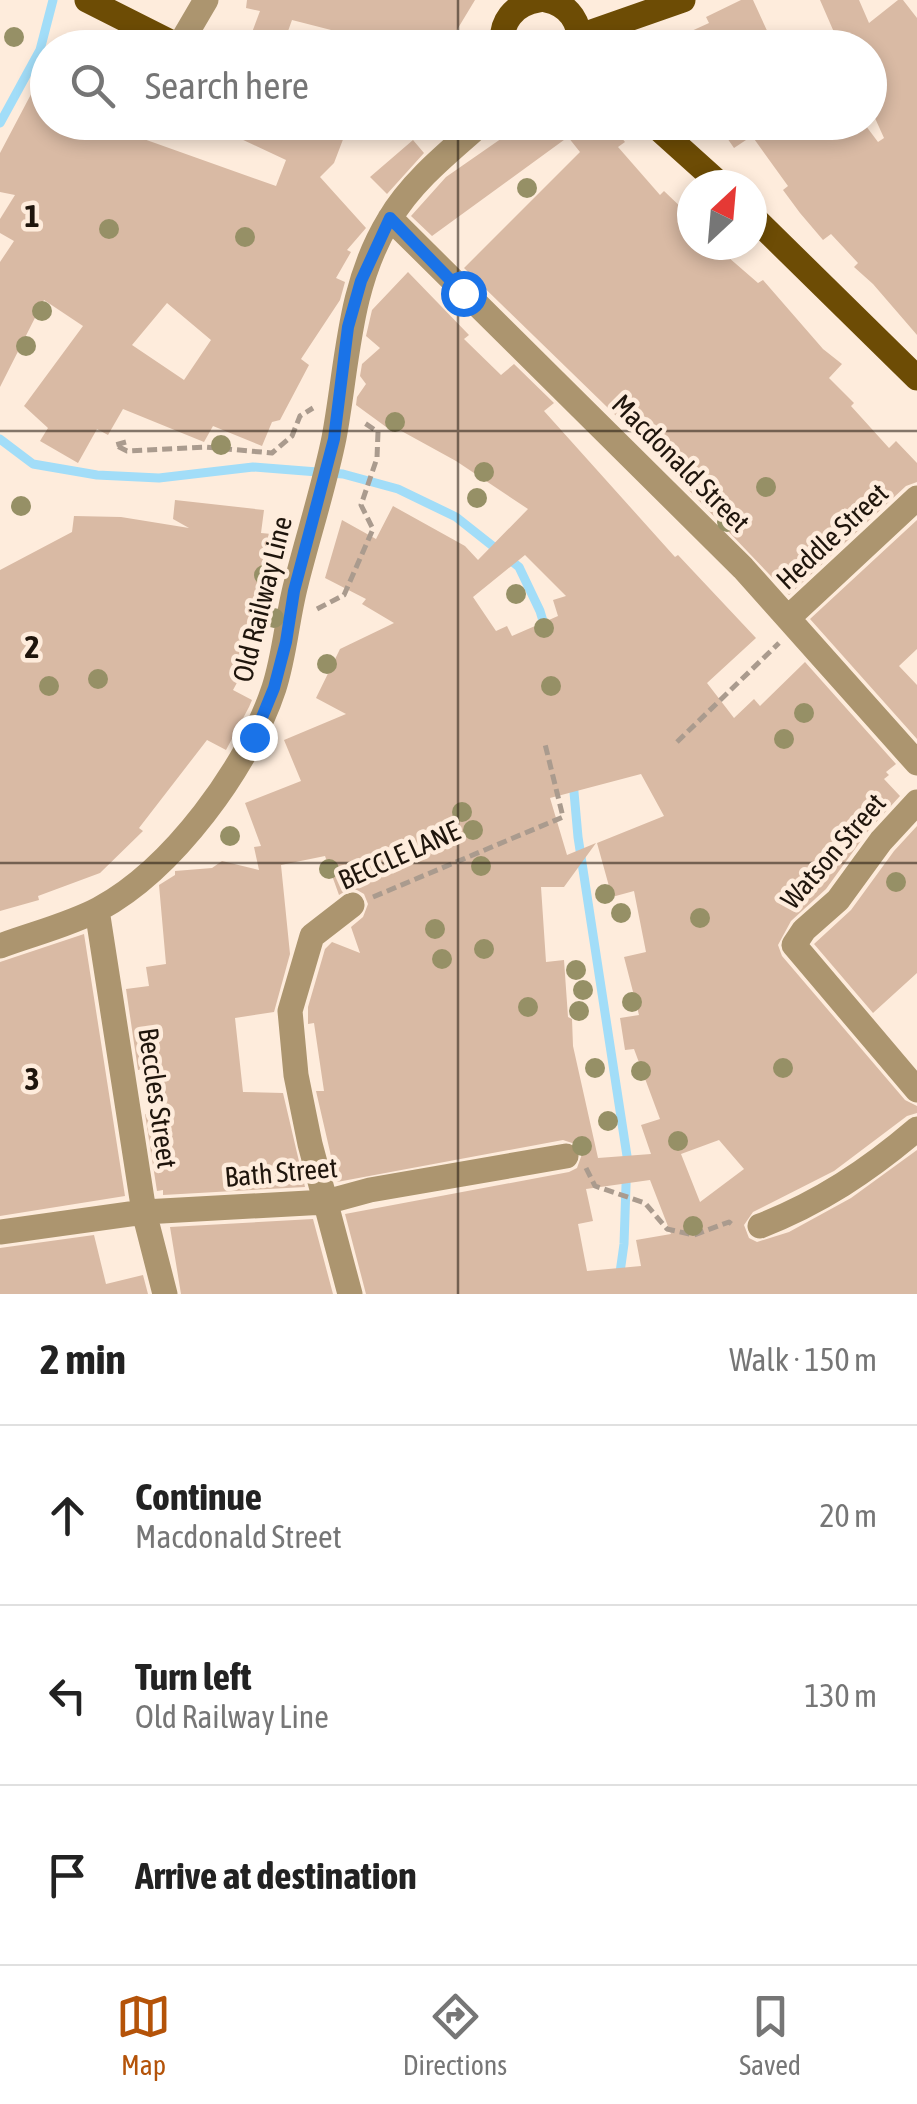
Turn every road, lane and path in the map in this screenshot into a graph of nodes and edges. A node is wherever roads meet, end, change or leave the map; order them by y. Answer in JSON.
{"nodes":[{"id":1,"x":206,"y":0,"type":"edge"},
{"id":2,"x":542,"y":0,"type":"edge"},
{"id":3,"x":682,"y":0,"type":"edge"},
{"id":4,"x":91,"y":2,"type":"edge"},
{"id":5,"x":516,"y":5,"type":"edge"},
{"id":6,"x":576,"y":25,"type":"edge"},
{"id":7,"x":147,"y":30,"type":"edge"},
{"id":8,"x":190,"y":30,"type":"edge"},
{"id":9,"x":502,"y":30,"type":"edge"},
{"id":10,"x":462,"y":140,"type":"edge"},
{"id":11,"x":671,"y":140,"type":"edge"},
{"id":12,"x":704,"y":170,"type":"edge"},
{"id":13,"x":390,"y":218,"type":"junction"},
{"id":14,"x":767,"y":231,"type":"edge"},
{"id":15,"x":917,"y":378,"type":"edge"},
{"id":16,"x":340,"y":391,"type":"junction"},
{"id":17,"x":126,"y":442,"type":"dead end"},
{"id":18,"x":377,"y":458,"type":"dead end"},
{"id":19,"x":917,"y":498,"type":"edge"},
{"id":20,"x":315,"y":610,"type":"dead end"},
{"id":21,"x":792,"y":622,"type":"junction"},
{"id":22,"x":677,"y":742,"type":"dead end"},
{"id":23,"x":544,"y":744,"type":"dead end"},
{"id":24,"x":917,"y":763,"type":"edge"},
{"id":25,"x":917,"y":802,"type":"edge"},
{"id":26,"x":352,"y":905,"type":"joint"},
{"id":27,"x":97,"y":910,"type":"junction"},
{"id":28,"x":0,"y":946,"type":"edge"},
{"id":29,"x":917,"y":1090,"type":"edge"},
{"id":30,"x":917,"y":1129,"type":"edge"},
{"id":31,"x":566,"y":1156,"type":"joint"},
{"id":32,"x":326,"y":1202,"type":"junction"},
{"id":33,"x":144,"y":1212,"type":"junction"},
{"id":34,"x":760,"y":1226,"type":"joint"},
{"id":35,"x":0,"y":1232,"type":"edge"},
{"id":36,"x":165,"y":1294,"type":"edge"},
{"id":37,"x":350,"y":1294,"type":"edge"}],
"edges":[{"from":1,"to":8,"type":"street"},
{"from":2,"to":5,"type":"main road"},
{"from":2,"to":6,"type":"main road"},
{"from":3,"to":6,"type":"main road"},
{"from":4,"to":7,"type":"main road"},
{"from":5,"to":9,"type":"main road"},
{"from":10,"to":13,"type":"street","name":"Old Railway Line"},
{"from":11,"to":12,"type":"main road"},
{"from":13,"to":16,"type":"street","name":"Old Railway Line"},
{"from":13,"to":21,"type":"street","name":"Macdonald Street"},
{"from":14,"to":15,"type":"main road"},
{"from":16,"to":17,"type":"path"},
{"from":16,"to":27,"type":"street","name":"Old Railway Line"},
{"from":18,"to":20,"type":"path"},
{"from":19,"to":21,"type":"street","name":"Heddle Street"},
{"from":21,"to":22,"type":"path"},
{"from":21,"to":24,"type":"street","name":"Macdonald Street"},
{"from":23,"to":26,"type":"path","name":"BECCLE LANE"},
{"from":25,"to":29,"type":"street","name":"Watson Street"},
{"from":26,"to":32,"type":"street","name":"BECCLE LANE"},
{"from":27,"to":28,"type":"street","name":"Old Railway Line"},
{"from":27,"to":33,"type":"street","name":"Beccles Street"},
{"from":30,"to":34,"type":"street"},
{"from":31,"to":32,"type":"street","name":"Bath Street"},
{"from":31,"to":34,"type":"path"},
{"from":32,"to":33,"type":"street","name":"Bath Street"},
{"from":32,"to":37,"type":"street","name":"BECCLE LANE"},
{"from":33,"to":35,"type":"street","name":"Bath Street"},
{"from":33,"to":36,"type":"street","name":"Beccles Street"}]}
